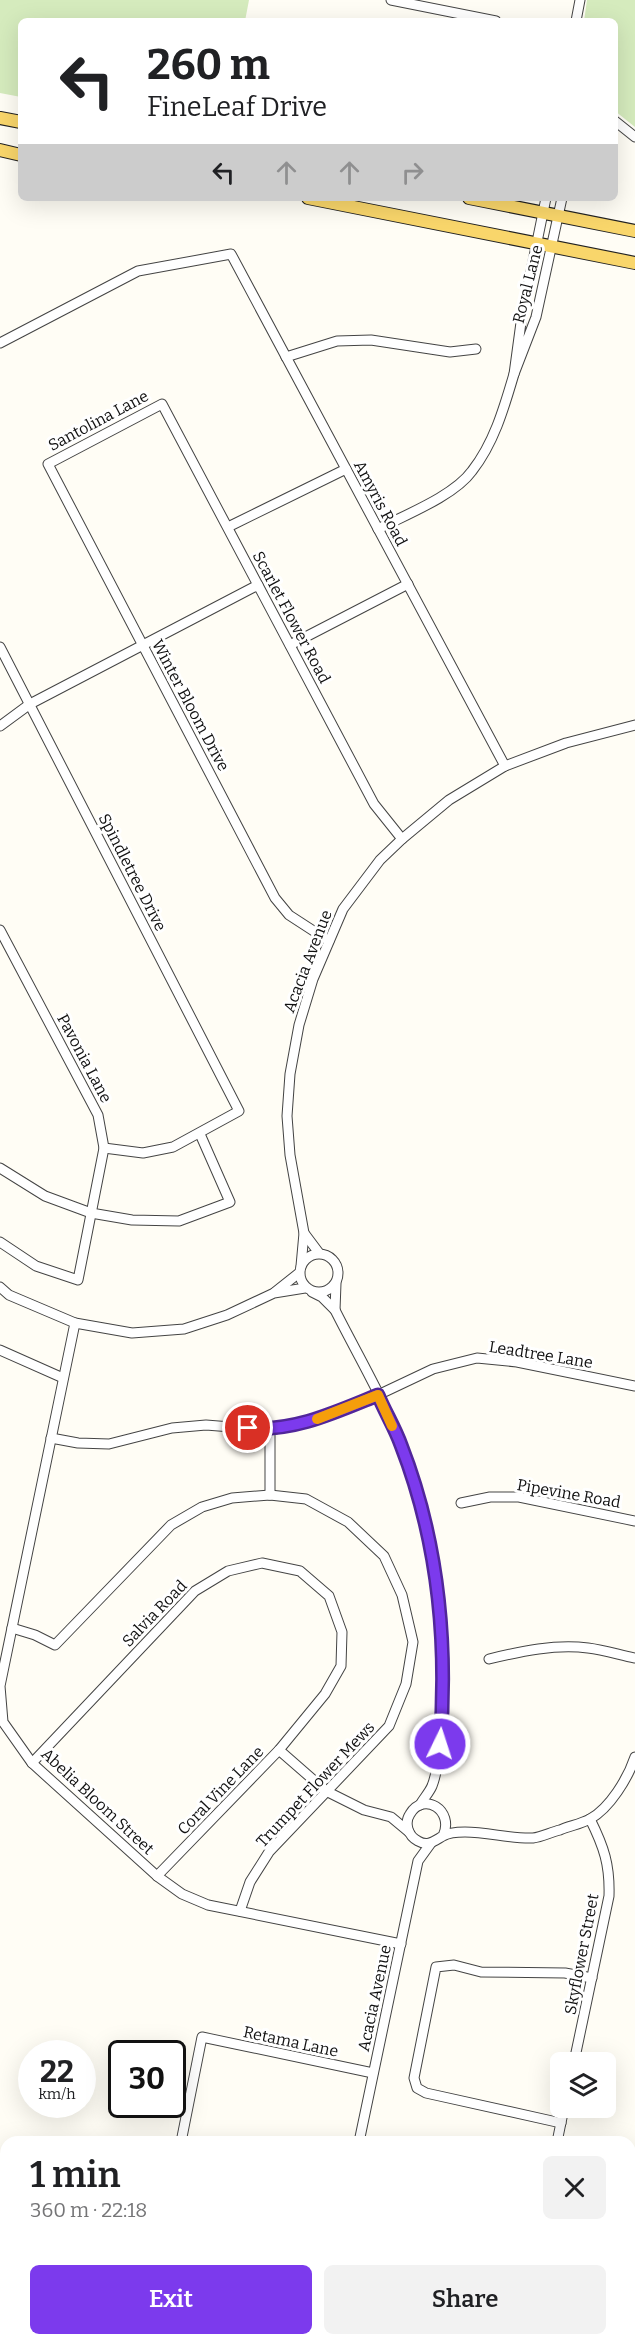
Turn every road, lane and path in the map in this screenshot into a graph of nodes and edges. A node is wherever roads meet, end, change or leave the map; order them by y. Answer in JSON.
{"nodes":[{"id":1,"x":391,"y":0,"type":"edge"},
{"id":2,"x":446,"y":0,"type":"edge"},
{"id":3,"x":580,"y":0,"type":"edge"},
{"id":4,"x":444,"y":10,"type":"junction"},
{"id":5,"x":482,"y":18,"type":"edge"},
{"id":6,"x":577,"y":18,"type":"edge"},
{"id":7,"x":0,"y":118,"type":"edge"},
{"id":8,"x":18,"y":121,"type":"edge"},
{"id":9,"x":618,"y":124,"type":"edge"},
{"id":10,"x":635,"y":137,"type":"edge"},
{"id":11,"x":0,"y":150,"type":"edge"},
{"id":12,"x":18,"y":154,"type":"edge"},
{"id":13,"x":323,"y":201,"type":"edge"},
{"id":14,"x":485,"y":201,"type":"edge"},
{"id":15,"x":545,"y":201,"type":"edge"},
{"id":16,"x":561,"y":201,"type":"edge"},
{"id":17,"x":543,"y":213,"type":"junction"},
{"id":18,"x":558,"y":216,"type":"junction"},
{"id":19,"x":635,"y":231,"type":"edge"},
{"id":20,"x":537,"y":243,"type":"junction"},
{"id":21,"x":552,"y":246,"type":"junction"},
{"id":22,"x":635,"y":263,"type":"edge"},
{"id":23,"x":0,"y":343,"type":"edge"},
{"id":24,"x":477,"y":349,"type":"dead end"},
{"id":25,"x":286,"y":357,"type":"junction"},
{"id":26,"x":514,"y":374,"type":"junction"},
{"id":27,"x":162,"y":404,"type":"joint"},
{"id":28,"x":48,"y":464,"type":"joint"},
{"id":29,"x":346,"y":469,"type":"junction"},
{"id":30,"x":228,"y":527,"type":"junction"},
{"id":31,"x":378,"y":529,"type":"junction"},
{"id":32,"x":408,"y":584,"type":"junction"},
{"id":33,"x":258,"y":585,"type":"junction"},
{"id":34,"x":143,"y":645,"type":"junction"},
{"id":35,"x":290,"y":645,"type":"junction"},
{"id":36,"x":0,"y":647,"type":"edge"},
{"id":37,"x":30,"y":704,"type":"junction"},
{"id":38,"x":635,"y":725,"type":"edge"},
{"id":39,"x":0,"y":726,"type":"edge"},
{"id":40,"x":504,"y":766,"type":"junction"},
{"id":41,"x":402,"y":839,"type":"junction"},
{"id":42,"x":0,"y":931,"type":"edge"},
{"id":43,"x":329,"y":941,"type":"junction"},
{"id":44,"x":200,"y":1134,"type":"junction"},
{"id":45,"x":104,"y":1148,"type":"junction"},
{"id":46,"x":0,"y":1168,"type":"edge"},
{"id":47,"x":91,"y":1213,"type":"junction"},
{"id":48,"x":304,"y":1233,"type":"junction"},
{"id":49,"x":0,"y":1242,"type":"edge"},
{"id":50,"x":319,"y":1253,"type":"junction"},
{"id":51,"x":300,"y":1269,"type":"junction"},
{"id":52,"x":336,"y":1279,"type":"junction"},
{"id":53,"x":0,"y":1287,"type":"edge"},
{"id":54,"x":309,"y":1290,"type":"junction"},
{"id":55,"x":274,"y":1293,"type":"junction"},
{"id":56,"x":4,"y":1295,"type":"edge"},
{"id":57,"x":335,"y":1310,"type":"junction"},
{"id":58,"x":75,"y":1323,"type":"junction"},
{"id":59,"x":0,"y":1350,"type":"edge"},
{"id":60,"x":63,"y":1378,"type":"junction"},
{"id":61,"x":635,"y":1386,"type":"edge"},
{"id":62,"x":378,"y":1395,"type":"junction"},
{"id":63,"x":270,"y":1430,"type":"junction"},
{"id":64,"x":51,"y":1438,"type":"junction"},
{"id":65,"x":270,"y":1495,"type":"junction"},
{"id":66,"x":461,"y":1503,"type":"dead end"},
{"id":67,"x":635,"y":1521,"type":"edge"},
{"id":68,"x":12,"y":1628,"type":"junction"},
{"id":69,"x":635,"y":1658,"type":"edge"},
{"id":70,"x":489,"y":1659,"type":"dead end"},
{"id":71,"x":279,"y":1750,"type":"junction"},
{"id":72,"x":635,"y":1757,"type":"edge"},
{"id":73,"x":32,"y":1763,"type":"junction"},
{"id":74,"x":432,"y":1786,"type":"junction"},
{"id":75,"x":326,"y":1791,"type":"junction"},
{"id":76,"x":417,"y":1807,"type":"junction"},
{"id":77,"x":437,"y":1807,"type":"junction"},
{"id":78,"x":445,"y":1816,"type":"junction"},
{"id":79,"x":390,"y":1817,"type":"junction"},
{"id":80,"x":591,"y":1819,"type":"junction"},
{"id":81,"x":464,"y":1832,"type":"junction"},
{"id":82,"x":411,"y":1835,"type":"junction"},
{"id":83,"x":443,"y":1836,"type":"junction"},
{"id":84,"x":431,"y":1843,"type":"junction"},
{"id":85,"x":418,"y":1861,"type":"junction"},
{"id":86,"x":157,"y":1876,"type":"junction"},
{"id":87,"x":240,"y":1911,"type":"junction"},
{"id":88,"x":401,"y":1944,"type":"junction"},
{"id":89,"x":592,"y":1978,"type":"junction"},
{"id":90,"x":576,"y":2052,"type":"edge"},
{"id":91,"x":373,"y":2073,"type":"junction"},
{"id":92,"x":562,"y":2118,"type":"edge"},
{"id":93,"x":561,"y":2123,"type":"junction"},
{"id":94,"x":182,"y":2136,"type":"edge"},
{"id":95,"x":360,"y":2136,"type":"edge"},
{"id":96,"x":558,"y":2136,"type":"edge"}],
"edges":[{"from":1,"to":4,"type":"street"},
{"from":2,"to":4,"type":"street"},
{"from":3,"to":6,"type":"street"},
{"from":4,"to":5,"type":"street"},
{"from":7,"to":8,"type":"main road"},
{"from":9,"to":10,"type":"street"},
{"from":11,"to":12,"type":"main road"},
{"from":13,"to":20,"type":"main road"},
{"from":14,"to":17,"type":"main road"},
{"from":15,"to":17,"type":"street","name":"Royal Lane"},
{"from":16,"to":18,"type":"street","name":"Royal Lane"},
{"from":17,"to":18,"type":"main road"},
{"from":17,"to":20,"type":"street","name":"Royal Lane"},
{"from":18,"to":19,"type":"main road"},
{"from":18,"to":21,"type":"street","name":"Royal Lane"},
{"from":20,"to":21,"type":"main road"},
{"from":20,"to":26,"type":"street","name":"Royal Lane"},
{"from":21,"to":22,"type":"main road"},
{"from":21,"to":26,"type":"street","name":"Royal Lane"},
{"from":23,"to":25,"type":"street","name":"Amyris Road"},
{"from":24,"to":25,"type":"street"},
{"from":25,"to":29,"type":"street","name":"Amyris Road"},
{"from":26,"to":31,"type":"street","name":"Royal Lane"},
{"from":27,"to":28,"type":"street","name":"Santolina Lane"},
{"from":27,"to":30,"type":"street","name":"Scarlet Flower Road"},
{"from":28,"to":34,"type":"street","name":"Winter Bloom Drive"},
{"from":29,"to":30,"type":"street"},
{"from":29,"to":31,"type":"street","name":"Amyris Road"},
{"from":30,"to":33,"type":"street","name":"Scarlet Flower Road"},
{"from":31,"to":32,"type":"street","name":"Amyris Road"},
{"from":32,"to":35,"type":"street"},
{"from":32,"to":40,"type":"street","name":"Amyris Road"},
{"from":33,"to":34,"type":"street"},
{"from":33,"to":35,"type":"street","name":"Scarlet Flower Road"},
{"from":34,"to":37,"type":"street"},
{"from":34,"to":43,"type":"street","name":"Winter Bloom Drive"},
{"from":35,"to":41,"type":"street","name":"Scarlet Flower Road"},
{"from":36,"to":37,"type":"street","name":"Spindletree Drive"},
{"from":37,"to":39,"type":"street"},
{"from":37,"to":44,"type":"street","name":"Spindletree Drive"},
{"from":38,"to":40,"type":"street","name":"Acacia Avenue"},
{"from":40,"to":41,"type":"street","name":"Acacia Avenue"},
{"from":41,"to":43,"type":"street","name":"Acacia Avenue"},
{"from":42,"to":45,"type":"street","name":"Pavonia Lane"},
{"from":43,"to":48,"type":"street","name":"Acacia Avenue"},
{"from":44,"to":45,"type":"street"},
{"from":44,"to":47,"type":"street"},
{"from":45,"to":47,"type":"street","name":"Pavonia Lane"},
{"from":46,"to":47,"type":"street"},
{"from":47,"to":49,"type":"street","name":"Pavonia Lane"},
{"from":48,"to":50,"type":"street"},
{"from":48,"to":51,"type":"street"},
{"from":50,"to":51,"type":"street"},
{"from":50,"to":52,"type":"street"},
{"from":51,"to":54,"type":"street"},
{"from":51,"to":55,"type":"street"},
{"from":52,"to":54,"type":"street"},
{"from":52,"to":57,"type":"street"},
{"from":53,"to":56,"type":"street"},
{"from":54,"to":55,"type":"street"},
{"from":54,"to":57,"type":"street"},
{"from":55,"to":58,"type":"street"},
{"from":56,"to":58,"type":"street"},
{"from":57,"to":62,"type":"street"},
{"from":58,"to":60,"type":"street","name":"Abelia Bloom Street"},
{"from":59,"to":60,"type":"street"},
{"from":60,"to":64,"type":"street","name":"Abelia Bloom Street"},
{"from":61,"to":62,"type":"street","name":"Leadtree Lane"},
{"from":62,"to":63,"type":"street","name":"Leadtree Lane"},
{"from":62,"to":74,"type":"street"},
{"from":63,"to":64,"type":"street","name":"Leadtree Lane"},
{"from":63,"to":65,"type":"street"},
{"from":64,"to":68,"type":"street","name":"Abelia Bloom Street"},
{"from":65,"to":68,"type":"street","name":"Trumpet Flower Mews"},
{"from":65,"to":75,"type":"street","name":"Trumpet Flower Mews"},
{"from":66,"to":67,"type":"street","name":"Pipevine Road"},
{"from":68,"to":73,"type":"street","name":"Abelia Bloom Street"},
{"from":69,"to":70,"type":"street"},
{"from":71,"to":73,"type":"street","name":"Salvia Road"},
{"from":71,"to":75,"type":"street"},
{"from":71,"to":86,"type":"street","name":"Coral Vine Lane"},
{"from":72,"to":80,"type":"street"},
{"from":73,"to":86,"type":"street","name":"Abelia Bloom Street"},
{"from":74,"to":76,"type":"street"},
{"from":74,"to":77,"type":"street"},
{"from":75,"to":79,"type":"street"},
{"from":75,"to":87,"type":"street","name":"Trumpet Flower Mews"},
{"from":76,"to":77,"type":"street"},
{"from":76,"to":79,"type":"street"},
{"from":76,"to":82,"type":"street"},
{"from":77,"to":78,"type":"street"},
{"from":78,"to":81,"type":"street"},
{"from":78,"to":83,"type":"street"},
{"from":79,"to":82,"type":"street"},
{"from":80,"to":81,"type":"street"},
{"from":80,"to":89,"type":"street","name":"Skyflower Street"},
{"from":81,"to":83,"type":"street"},
{"from":82,"to":84,"type":"street"},
{"from":82,"to":85,"type":"street","name":"Acacia Avenue"},
{"from":83,"to":84,"type":"street"},
{"from":84,"to":85,"type":"street","name":"Acacia Avenue"},
{"from":85,"to":88,"type":"street","name":"Acacia Avenue"},
{"from":86,"to":87,"type":"street","name":"Abelia Bloom Street"},
{"from":87,"to":88,"type":"street","name":"Abelia Bloom Street"},
{"from":88,"to":91,"type":"street","name":"Acacia Avenue"},
{"from":89,"to":90,"type":"street","name":"Skyflower Street"},
{"from":89,"to":93,"type":"street"},
{"from":91,"to":94,"type":"street","name":"Retama Lane"},
{"from":91,"to":95,"type":"street","name":"Acacia Avenue"},
{"from":92,"to":93,"type":"street"},
{"from":93,"to":96,"type":"street"}]}
